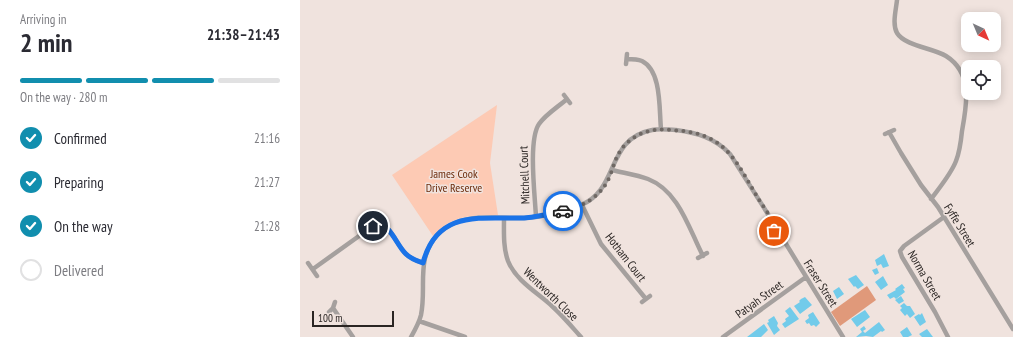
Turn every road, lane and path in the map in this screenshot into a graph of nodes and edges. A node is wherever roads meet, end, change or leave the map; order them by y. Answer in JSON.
{"nodes":[{"id":1,"x":897,"y":0,"type":"edge"},
{"id":2,"x":626,"y":59,"type":"dead end"},
{"id":3,"x":567,"y":99,"type":"dead end"},
{"id":4,"x":660,"y":129,"type":"junction"},
{"id":5,"x":889,"y":132,"type":"dead end"},
{"id":6,"x":612,"y":170,"type":"junction"},
{"id":7,"x":931,"y":199,"type":"junction"},
{"id":8,"x":582,"y":205,"type":"junction"},
{"id":9,"x":536,"y":217,"type":"junction"},
{"id":10,"x":944,"y":217,"type":"junction"},
{"id":11,"x":504,"y":218,"type":"junction"},
{"id":12,"x":708,"y":253,"type":"dead end"},
{"id":13,"x":308,"y":263,"type":"dead end"},
{"id":14,"x":423,"y":263,"type":"junction"},
{"id":15,"x":313,"y":269,"type":"junction"},
{"id":16,"x":317,"y":276,"type":"dead end"},
{"id":17,"x":806,"y":277,"type":"junction"},
{"id":18,"x":646,"y":299,"type":"dead end"},
{"id":19,"x":335,"y":302,"type":"dead end"},
{"id":20,"x":419,"y":321,"type":"junction"},
{"id":21,"x":1013,"y":329,"type":"edge"},
{"id":22,"x":354,"y":337,"type":"edge"},
{"id":23,"x":411,"y":337,"type":"edge"},
{"id":24,"x":465,"y":337,"type":"edge"},
{"id":25,"x":581,"y":337,"type":"edge"},
{"id":26,"x":723,"y":337,"type":"edge"},
{"id":27,"x":843,"y":337,"type":"edge"},
{"id":28,"x":948,"y":337,"type":"edge"}],
"edges":[{"from":1,"to":7,"type":"street"},
{"from":2,"to":4,"type":"street"},
{"from":3,"to":9,"type":"street","name":"Mitchell Court"},
{"from":4,"to":6,"type":"street","name":"Fraser Street"},
{"from":4,"to":17,"type":"street","name":"Fraser Street"},
{"from":5,"to":7,"type":"street","name":"Fyffe Street"},
{"from":6,"to":8,"type":"street","name":"Fraser Street"},
{"from":6,"to":12,"type":"street"},
{"from":7,"to":10,"type":"street","name":"Fyffe Street"},
{"from":8,"to":9,"type":"street"},
{"from":8,"to":18,"type":"street","name":"Hotham Court"},
{"from":9,"to":11,"type":"street"},
{"from":10,"to":21,"type":"street","name":"Fyffe Street"},
{"from":10,"to":28,"type":"street","name":"Norma Street"},
{"from":11,"to":14,"type":"street"},
{"from":11,"to":25,"type":"street","name":"Wentworth Close"},
{"from":13,"to":15,"type":"street"},
{"from":14,"to":15,"type":"street"},
{"from":14,"to":20,"type":"street"},
{"from":15,"to":16,"type":"street"},
{"from":17,"to":26,"type":"street","name":"Patyah Street"},
{"from":17,"to":27,"type":"street","name":"Fraser Street"},
{"from":19,"to":22,"type":"street"},
{"from":20,"to":23,"type":"street"},
{"from":20,"to":24,"type":"street"}]}
